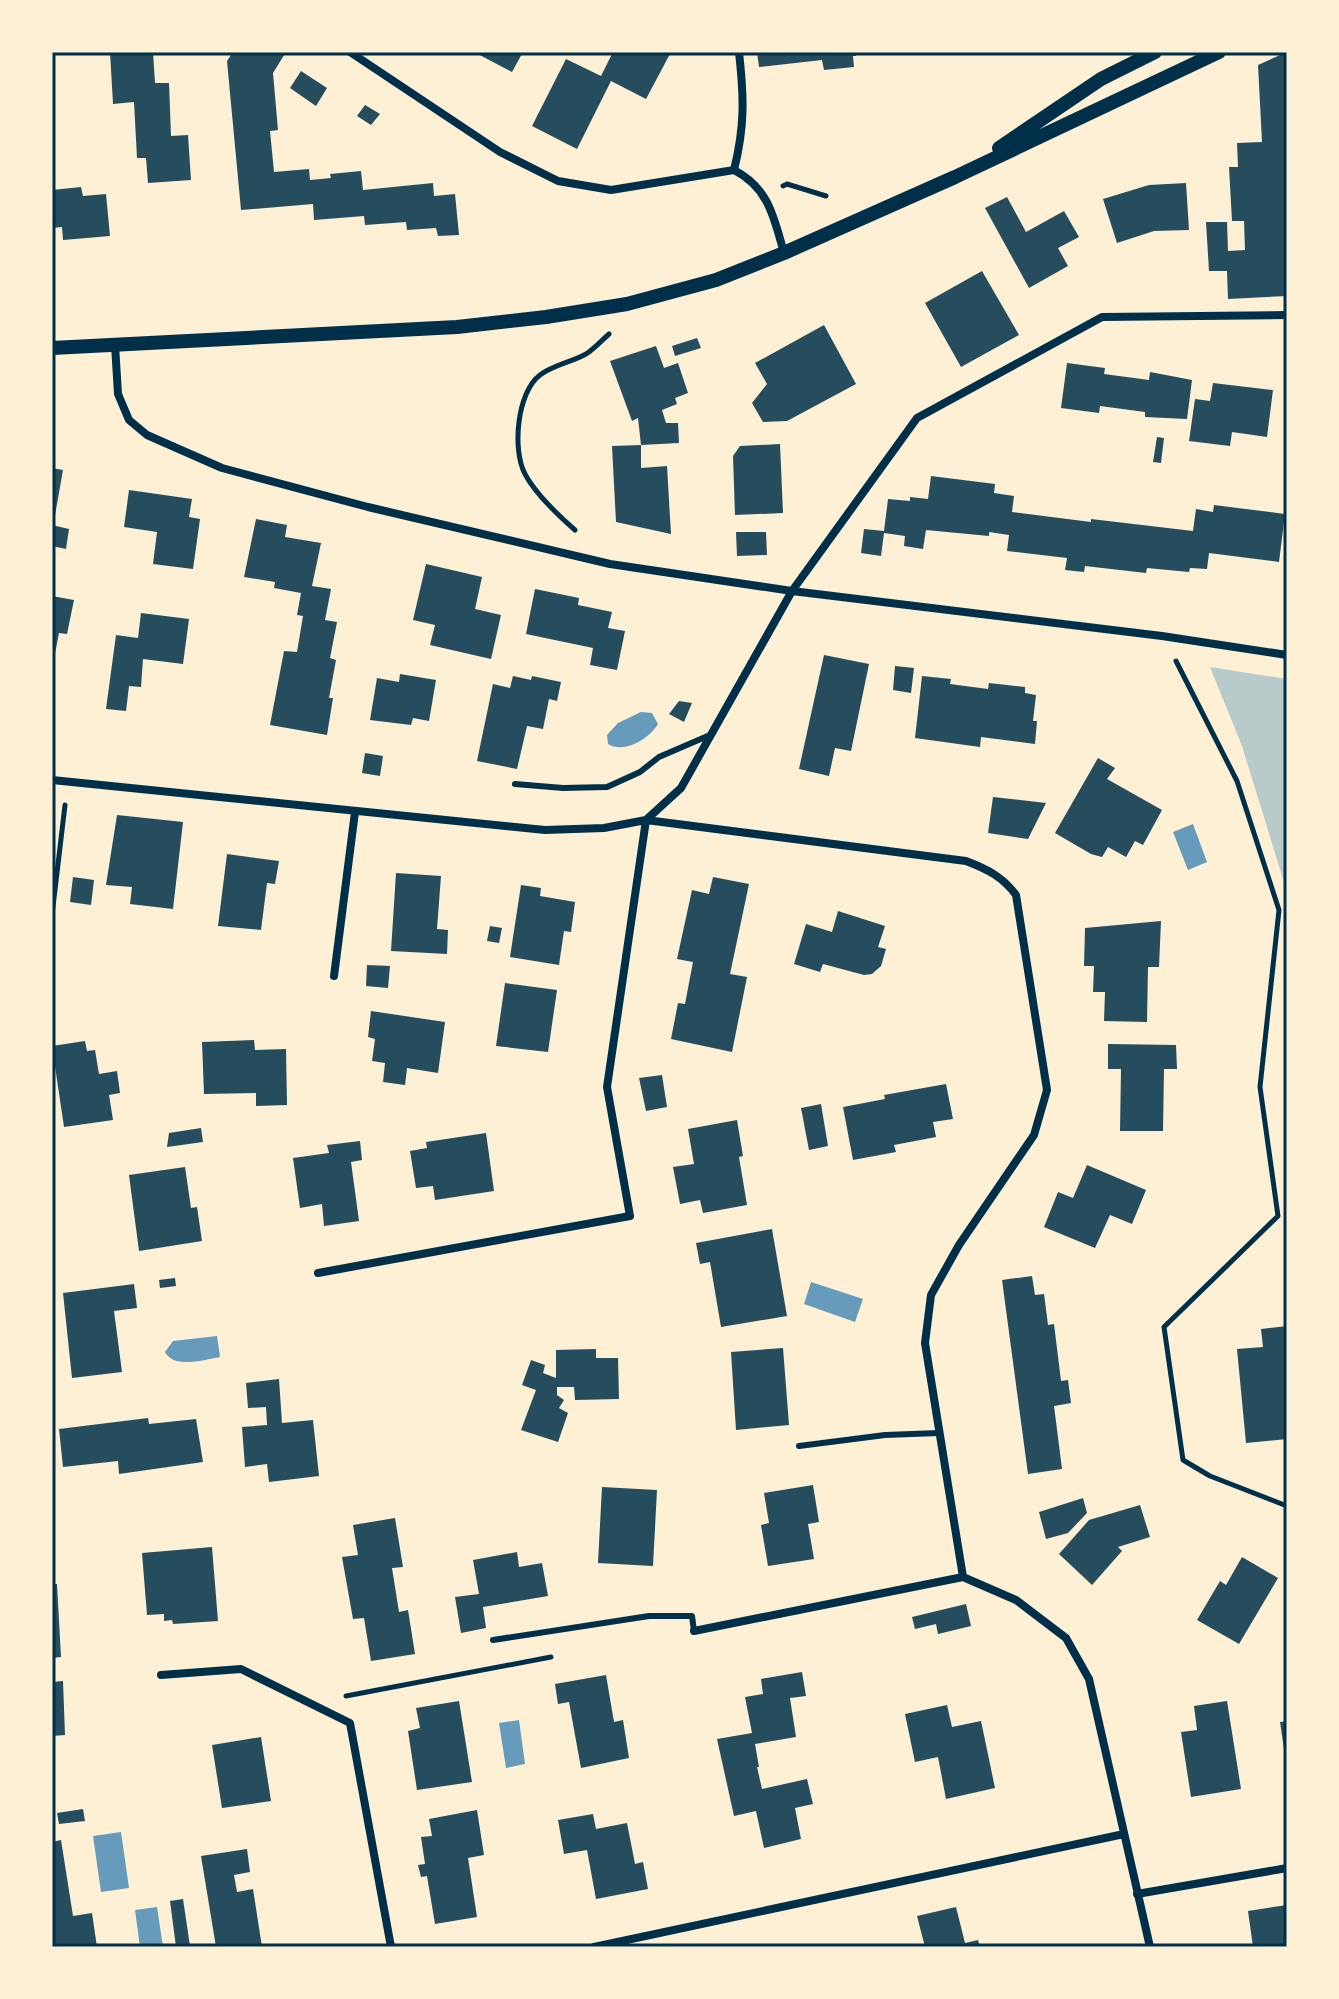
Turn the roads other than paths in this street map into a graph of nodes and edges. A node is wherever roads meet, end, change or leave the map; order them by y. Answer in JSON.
{"nodes":[{"id":1,"x":350,"y":52,"type":"edge"},
{"id":2,"x":739,"y":52,"type":"edge"},
{"id":3,"x":1155,"y":52,"type":"edge"},
{"id":4,"x":1219,"y":52,"type":"edge"},
{"id":5,"x":734,"y":170,"type":"junction"},
{"id":6,"x":955,"y":177,"type":"junction"},
{"id":7,"x":784,"y":253,"type":"junction"},
{"id":8,"x":1287,"y":315,"type":"edge"},
{"id":9,"x":115,"y":345,"type":"junction"},
{"id":10,"x":52,"y":348,"type":"edge"},
{"id":11,"x":792,"y":591,"type":"junction"},
{"id":12,"x":1287,"y":655,"type":"edge"},
{"id":13,"x":711,"y":735,"type":"junction"},
{"id":14,"x":52,"y":780,"type":"edge"},
{"id":15,"x":515,"y":784,"type":"dead end"},
{"id":16,"x":355,"y":812,"type":"junction"},
{"id":17,"x":646,"y":820,"type":"junction"},
{"id":18,"x":334,"y":976,"type":"dead end"},
{"id":19,"x":318,"y":1273,"type":"dead end"},
{"id":20,"x":939,"y":1433,"type":"junction"},
{"id":21,"x":799,"y":1446,"type":"dead end"},
{"id":22,"x":963,"y":1577,"type":"junction"},
{"id":23,"x":694,"y":1631,"type":"joint"},
{"id":24,"x":493,"y":1640,"type":"dead end"},
{"id":25,"x":161,"y":1675,"type":"dead end"},
{"id":26,"x":1124,"y":1834,"type":"junction"},
{"id":27,"x":1287,"y":1868,"type":"edge"},
{"id":28,"x":1137,"y":1894,"type":"junction"},
{"id":29,"x":391,"y":1947,"type":"edge"},
{"id":30,"x":594,"y":1947,"type":"edge"},
{"id":31,"x":1150,"y":1947,"type":"edge"}],
"edges":[{"from":1,"to":5,"type":"street"},
{"from":2,"to":5,"type":"street"},
{"from":3,"to":6,"type":"street"},
{"from":4,"to":6,"type":"street"},
{"from":5,"to":7,"type":"street"},
{"from":6,"to":7,"type":"street"},
{"from":7,"to":9,"type":"street"},
{"from":8,"to":11,"type":"street"},
{"from":9,"to":10,"type":"street"},
{"from":9,"to":11,"type":"street"},
{"from":11,"to":12,"type":"street"},
{"from":11,"to":13,"type":"street"},
{"from":13,"to":15,"type":"lane"},
{"from":13,"to":17,"type":"street"},
{"from":14,"to":16,"type":"street"},
{"from":16,"to":17,"type":"street"},
{"from":16,"to":18,"type":"street"},
{"from":17,"to":19,"type":"street"},
{"from":17,"to":20,"type":"street"},
{"from":20,"to":21,"type":"lane"},
{"from":20,"to":22,"type":"street"},
{"from":22,"to":23,"type":"street"},
{"from":22,"to":26,"type":"street"},
{"from":23,"to":24,"type":"lane"},
{"from":25,"to":29,"type":"street"},
{"from":26,"to":28,"type":"street"},
{"from":26,"to":30,"type":"street"},
{"from":27,"to":28,"type":"street"},
{"from":28,"to":31,"type":"street"}]}
